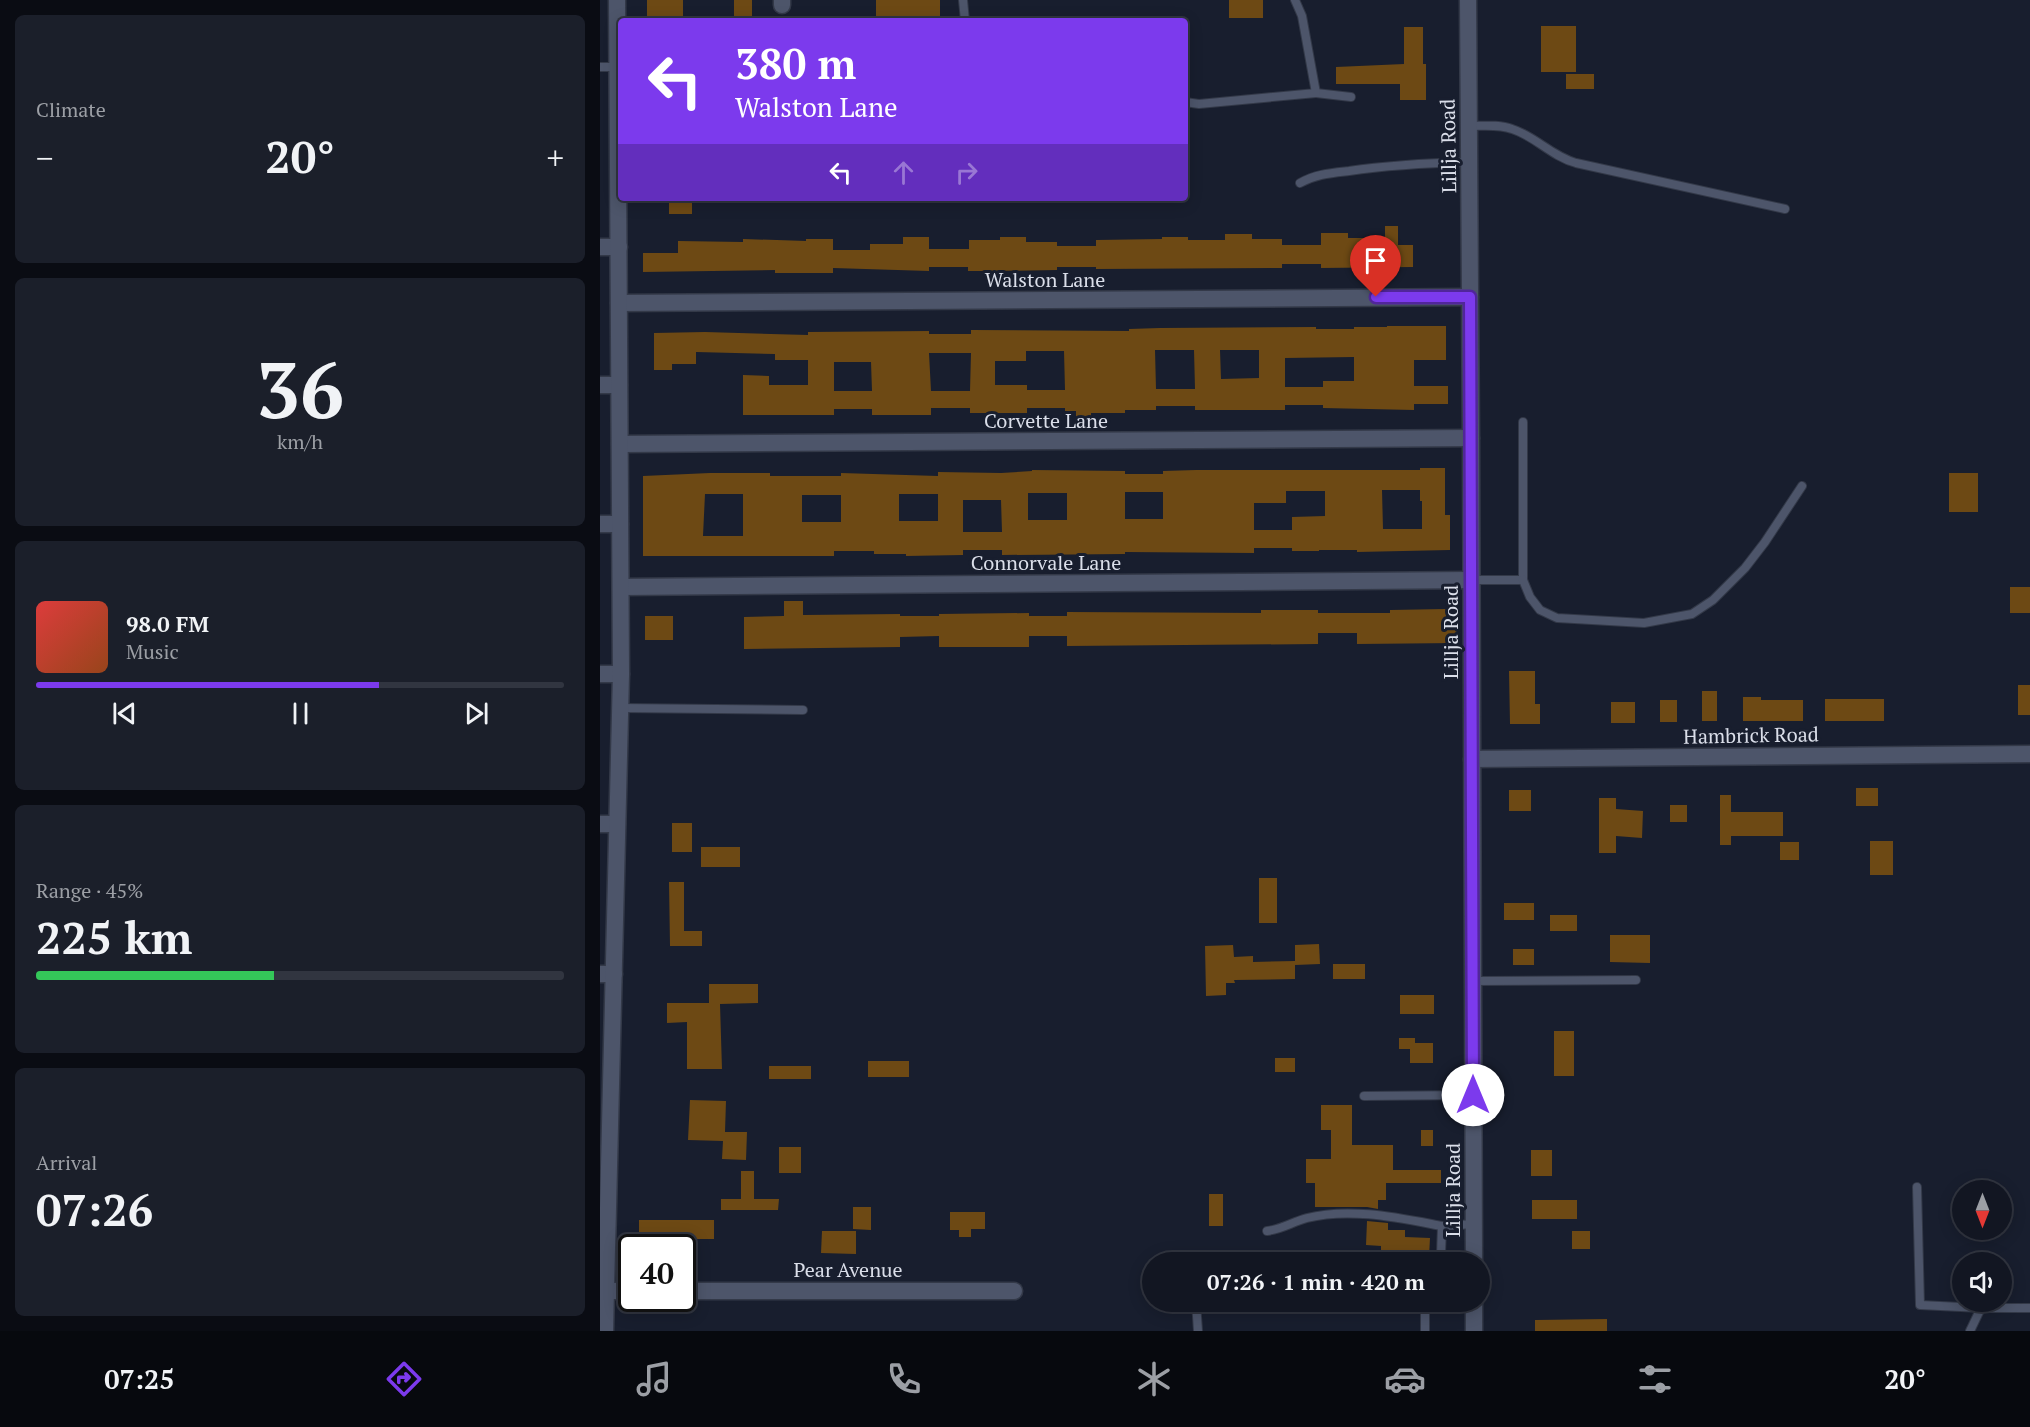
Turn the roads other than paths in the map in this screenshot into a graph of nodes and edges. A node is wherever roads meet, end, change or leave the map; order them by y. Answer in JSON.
{"nodes":[{"id":1,"x":617,"y":0,"type":"edge"},
{"id":2,"x":963,"y":0,"type":"edge"},
{"id":3,"x":1295,"y":0,"type":"edge"},
{"id":4,"x":1468,"y":0,"type":"edge"},
{"id":5,"x":965,"y":18,"type":"edge"},
{"id":6,"x":617,"y":66,"type":"junction"},
{"id":7,"x":600,"y":67,"type":"edge"},
{"id":8,"x":1316,"y":93,"type":"junction"},
{"id":9,"x":1351,"y":97,"type":"dead end"},
{"id":10,"x":1188,"y":102,"type":"edge"},
{"id":11,"x":1469,"y":126,"type":"junction"},
{"id":12,"x":618,"y":156,"type":"edge"},
{"id":13,"x":1469,"y":162,"type":"junction"},
{"id":14,"x":1300,"y":183,"type":"dead end"},
{"id":15,"x":618,"y":201,"type":"edge"},
{"id":16,"x":1785,"y":209,"type":"dead end"},
{"id":17,"x":600,"y":247,"type":"edge"},
{"id":18,"x":619,"y":247,"type":"junction"},
{"id":19,"x":1470,"y":297,"type":"junction"},
{"id":20,"x":619,"y":303,"type":"junction"},
{"id":21,"x":600,"y":385,"type":"edge"},
{"id":22,"x":619,"y":385,"type":"junction"},
{"id":23,"x":1523,"y":422,"type":"dead end"},
{"id":24,"x":1472,"y":438,"type":"junction"},
{"id":25,"x":620,"y":444,"type":"junction"},
{"id":26,"x":1802,"y":486,"type":"dead end"},
{"id":27,"x":600,"y":524,"type":"edge"},
{"id":28,"x":620,"y":524,"type":"junction"},
{"id":29,"x":1471,"y":580,"type":"junction"},
{"id":30,"x":1522,"y":580,"type":"junction"},
{"id":31,"x":621,"y":587,"type":"junction"},
{"id":32,"x":600,"y":674,"type":"edge"},
{"id":33,"x":621,"y":674,"type":"junction"},
{"id":34,"x":620,"y":708,"type":"junction"},
{"id":35,"x":803,"y":710,"type":"dead end"},
{"id":36,"x":2030,"y":753,"type":"edge"},
{"id":37,"x":1472,"y":759,"type":"junction"},
{"id":38,"x":608,"y":824,"type":"edge"},
{"id":39,"x":607,"y":974,"type":"edge"},
{"id":40,"x":1636,"y":980,"type":"dead end"},
{"id":41,"x":1473,"y":981,"type":"junction"},
{"id":42,"x":1473,"y":1095,"type":"junction"},
{"id":43,"x":1364,"y":1096,"type":"dead end"},
{"id":44,"x":606,"y":1128,"type":"edge"},
{"id":45,"x":1917,"y":1187,"type":"dead end"},
{"id":46,"x":1474,"y":1224,"type":"junction"},
{"id":47,"x":1442,"y":1226,"type":"junction"},
{"id":48,"x":1267,"y":1231,"type":"dead end"},
{"id":49,"x":1442,"y":1252,"type":"edge"},
{"id":50,"x":1474,"y":1252,"type":"edge"},
{"id":51,"x":604,"y":1282,"type":"edge"},
{"id":52,"x":696,"y":1291,"type":"edge"},
{"id":53,"x":1014,"y":1291,"type":"dead end"},
{"id":54,"x":1952,"y":1307,"type":"edge"},
{"id":55,"x":2012,"y":1308,"type":"edge"},
{"id":56,"x":2030,"y":1308,"type":"edge"},
{"id":57,"x":1197,"y":1312,"type":"edge"},
{"id":58,"x":1425,"y":1312,"type":"edge"},
{"id":59,"x":1474,"y":1312,"type":"edge"},
{"id":60,"x":1979,"y":1312,"type":"edge"},
{"id":61,"x":606,"y":1331,"type":"edge"},
{"id":62,"x":1198,"y":1331,"type":"edge"},
{"id":63,"x":1425,"y":1331,"type":"edge"},
{"id":64,"x":1474,"y":1331,"type":"edge"},
{"id":65,"x":1970,"y":1331,"type":"edge"}],
"edges":[{"from":1,"to":6,"type":"street"},
{"from":2,"to":5,"type":"lane"},
{"from":3,"to":8,"type":"lane"},
{"from":4,"to":11,"type":"street","name":"Lillja Road"},
{"from":6,"to":7,"type":"lane"},
{"from":6,"to":12,"type":"street"},
{"from":8,"to":9,"type":"lane"},
{"from":8,"to":10,"type":"lane"},
{"from":11,"to":13,"type":"street","name":"Lillja Road"},
{"from":11,"to":16,"type":"lane"},
{"from":13,"to":14,"type":"lane"},
{"from":13,"to":19,"type":"street","name":"Lillja Road"},
{"from":15,"to":18,"type":"street"},
{"from":17,"to":18,"type":"street"},
{"from":18,"to":20,"type":"street"},
{"from":19,"to":20,"type":"street","name":"Walston Lane"},
{"from":19,"to":24,"type":"street","name":"Lillja Road"},
{"from":20,"to":22,"type":"street"},
{"from":21,"to":22,"type":"street"},
{"from":22,"to":25,"type":"street"},
{"from":23,"to":30,"type":"lane"},
{"from":24,"to":25,"type":"street","name":"Corvette Lane"},
{"from":24,"to":29,"type":"street","name":"Lillja Road"},
{"from":25,"to":28,"type":"street"},
{"from":26,"to":30,"type":"lane"},
{"from":27,"to":28,"type":"street"},
{"from":28,"to":31,"type":"street"},
{"from":29,"to":30,"type":"lane"},
{"from":29,"to":31,"type":"street","name":"Connorvale Lane"},
{"from":29,"to":37,"type":"street","name":"Lillja Road"},
{"from":31,"to":33,"type":"street"},
{"from":32,"to":33,"type":"street"},
{"from":33,"to":34,"type":"street"},
{"from":34,"to":35,"type":"lane"},
{"from":34,"to":38,"type":"street"},
{"from":36,"to":37,"type":"street","name":"Hambrick Road"},
{"from":37,"to":41,"type":"street","name":"Lillja Road"},
{"from":38,"to":39,"type":"street"},
{"from":39,"to":44,"type":"street"},
{"from":40,"to":41,"type":"lane"},
{"from":41,"to":42,"type":"street","name":"Lillja Road"},
{"from":42,"to":43,"type":"lane"},
{"from":42,"to":46,"type":"street","name":"Lillja Road"},
{"from":44,"to":51,"type":"street"},
{"from":45,"to":54,"type":"lane"},
{"from":46,"to":47,"type":"lane"},
{"from":46,"to":50,"type":"street","name":"Lillja Road"},
{"from":47,"to":48,"type":"lane"},
{"from":47,"to":49,"type":"lane"},
{"from":51,"to":61,"type":"street"},
{"from":52,"to":53,"type":"street","name":"Pear Avenue"},
{"from":55,"to":56,"type":"lane"},
{"from":57,"to":62,"type":"lane"},
{"from":58,"to":63,"type":"lane"},
{"from":59,"to":64,"type":"street"},
{"from":60,"to":65,"type":"lane"}]}
